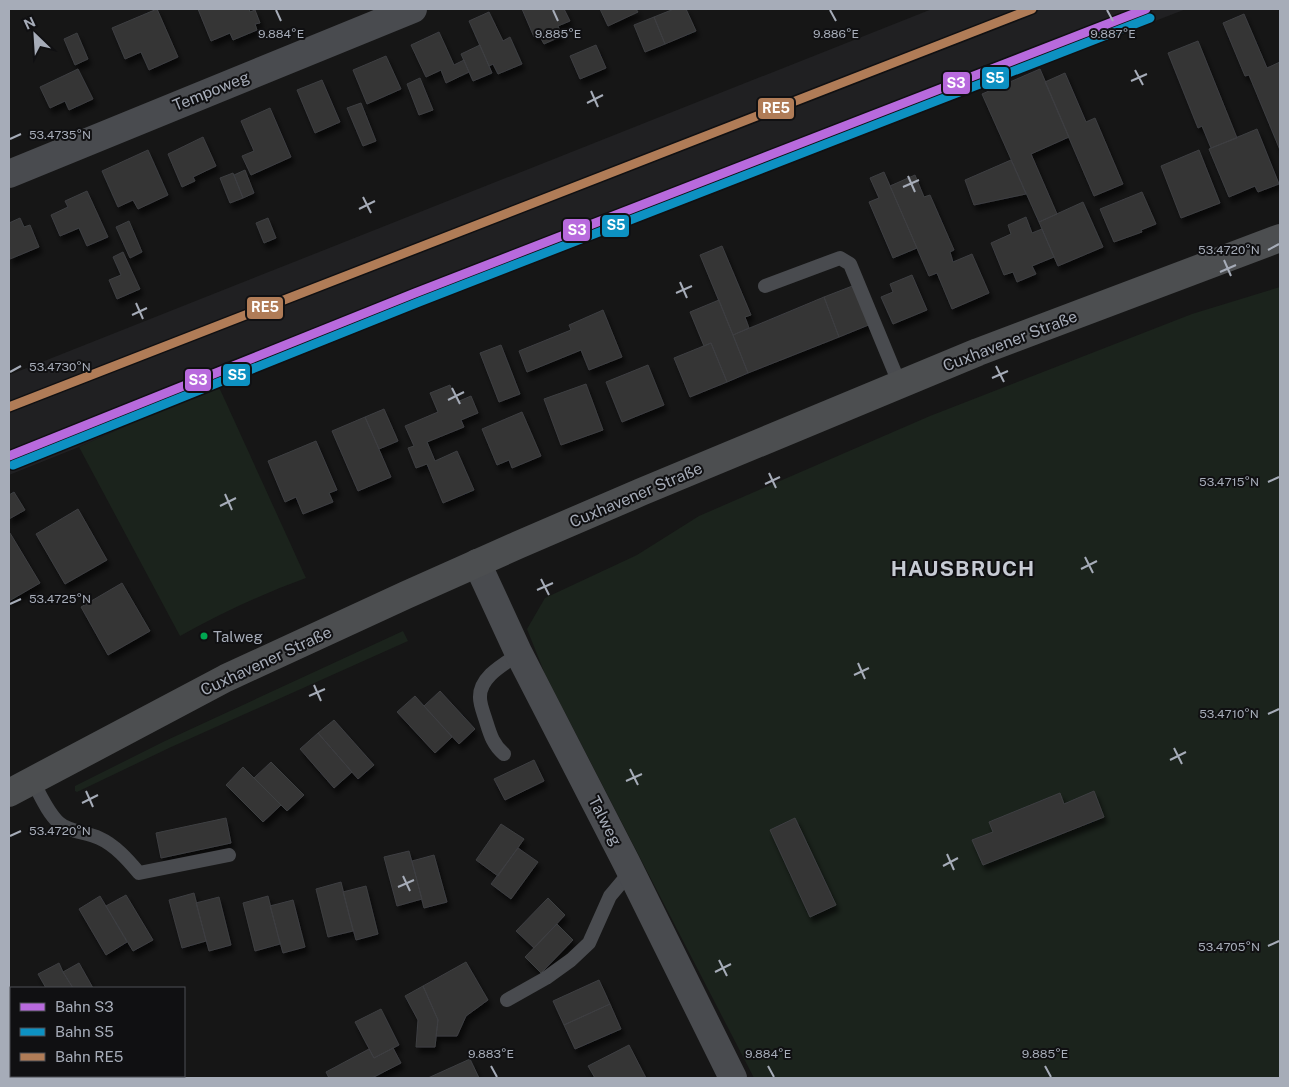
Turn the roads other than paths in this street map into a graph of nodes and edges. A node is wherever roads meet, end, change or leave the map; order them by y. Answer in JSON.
{"nodes":[{"id":1,"x":413,"y":9,"type":"edge"},
{"id":2,"x":9,"y":174,"type":"edge"},
{"id":3,"x":1280,"y":238,"type":"edge"},
{"id":4,"x":765,"y":286,"type":"dead end"},
{"id":5,"x":900,"y":385,"type":"junction"},
{"id":6,"x":477,"y":563,"type":"junction"},
{"id":7,"x":519,"y":654,"type":"junction"},
{"id":8,"x":504,"y":754,"type":"dead end"},
{"id":9,"x":32,"y":780,"type":"junction"},
{"id":10,"x":9,"y":793,"type":"edge"},
{"id":11,"x":229,"y":855,"type":"dead end"},
{"id":12,"x":631,"y":871,"type":"junction"},
{"id":13,"x":507,"y":1000,"type":"dead end"},
{"id":14,"x":733,"y":1078,"type":"edge"}],
"edges":[{"from":1,"to":2,"type":"street","name":"Tempoweg"},
{"from":3,"to":5,"type":"main road","name":"Cuxhavener Straße"},
{"from":4,"to":5,"type":"lane"},
{"from":5,"to":6,"type":"main road","name":"Cuxhavener Straße"},
{"from":6,"to":7,"type":"street","name":"Talweg"},
{"from":6,"to":9,"type":"main road","name":"Cuxhavener Straße"},
{"from":7,"to":8,"type":"lane"},
{"from":7,"to":12,"type":"street","name":"Talweg"},
{"from":9,"to":10,"type":"main road","name":"Cuxhavener Straße"},
{"from":9,"to":11,"type":"lane"},
{"from":12,"to":13,"type":"lane"},
{"from":12,"to":14,"type":"street","name":"Talweg"}]}
